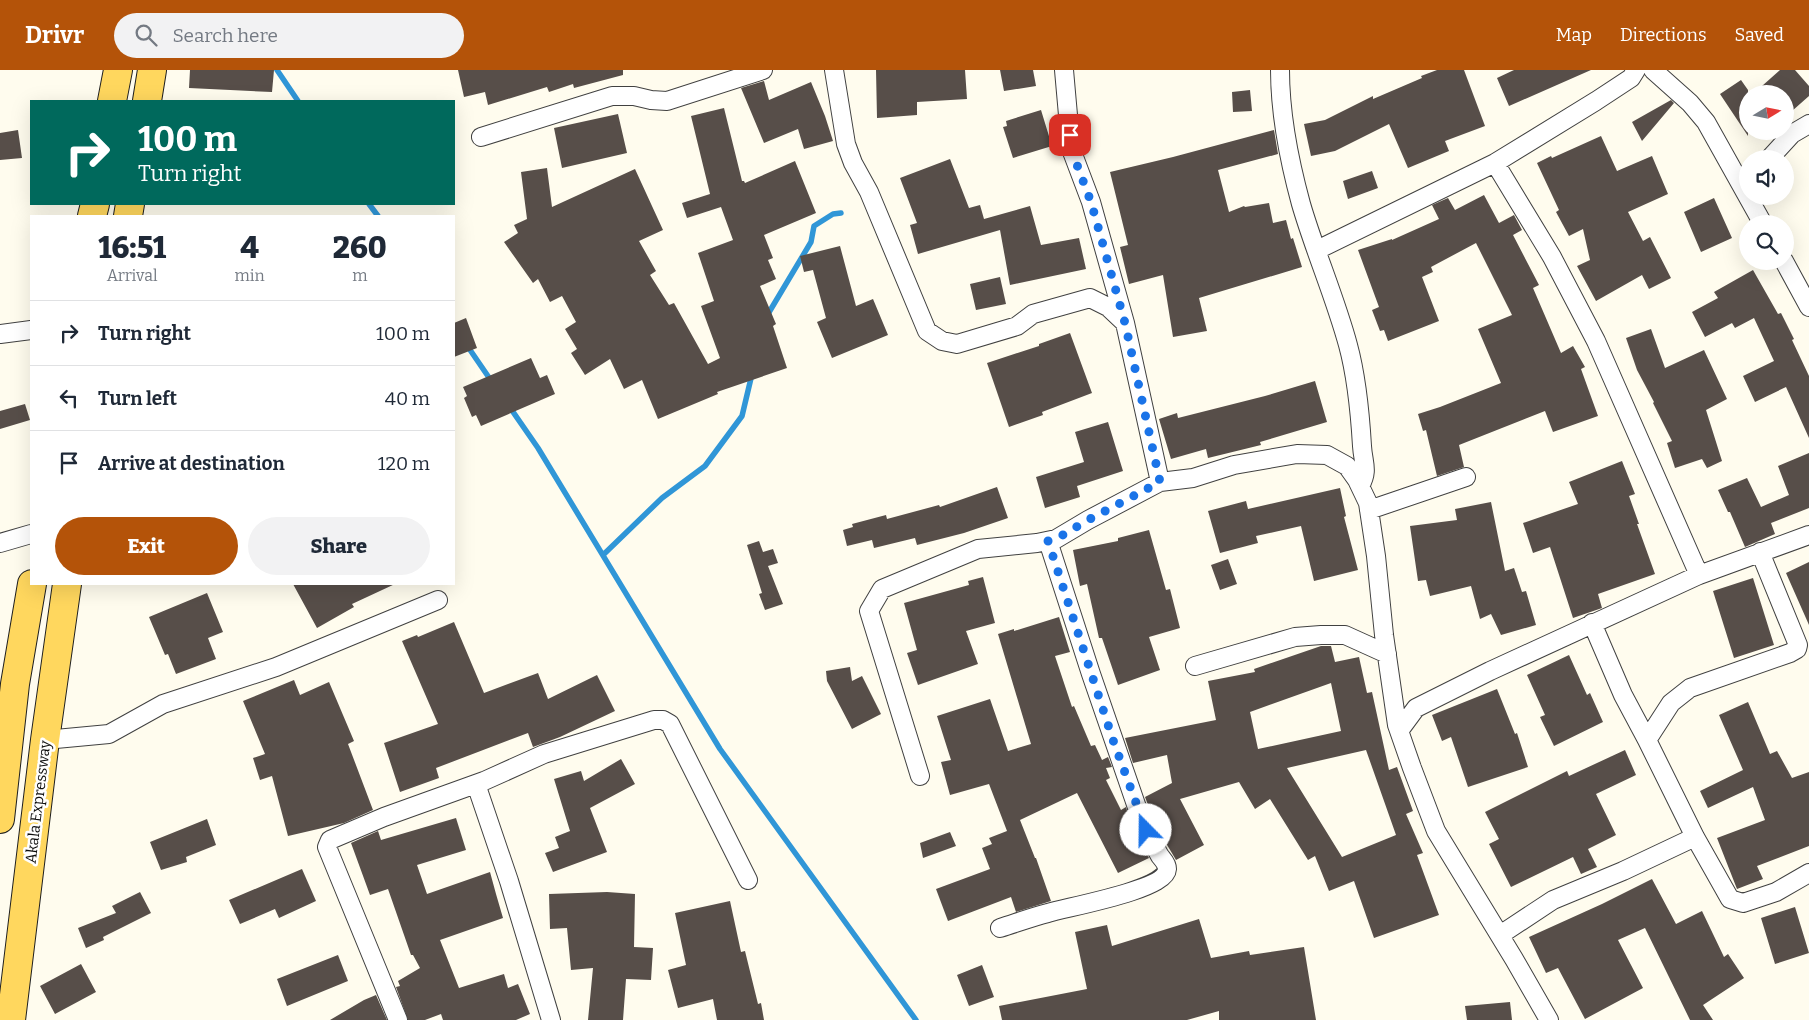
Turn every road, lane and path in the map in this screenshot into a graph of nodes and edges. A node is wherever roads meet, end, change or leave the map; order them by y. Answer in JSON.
{"nodes":[{"id":1,"x":118,"y":70,"type":"edge"},
{"id":2,"x":152,"y":70,"type":"edge"},
{"id":3,"x":834,"y":70,"type":"edge"},
{"id":4,"x":1064,"y":70,"type":"edge"},
{"id":5,"x":1280,"y":70,"type":"edge"},
{"id":6,"x":1636,"y":70,"type":"edge"},
{"id":7,"x":1653,"y":70,"type":"edge"},
{"id":8,"x":755,"y":71,"type":"edge"},
{"id":9,"x":112,"y":100,"type":"edge"},
{"id":10,"x":147,"y":100,"type":"edge"},
{"id":11,"x":1809,"y":124,"type":"edge"},
{"id":12,"x":481,"y":137,"type":"dead end"},
{"id":13,"x":1777,"y":150,"type":"edge"},
{"id":14,"x":1495,"y":163,"type":"junction"},
{"id":15,"x":1739,"y":175,"type":"edge"},
{"id":16,"x":1317,"y":250,"type":"junction"},
{"id":17,"x":1789,"y":270,"type":"edge"},
{"id":18,"x":1809,"y":307,"type":"edge"},
{"id":19,"x":1125,"y":323,"type":"junction"},
{"id":20,"x":30,"y":330,"type":"edge"},
{"id":21,"x":0,"y":334,"type":"edge"},
{"id":22,"x":1362,"y":445,"type":"junction"},
{"id":23,"x":1332,"y":458,"type":"junction"},
{"id":24,"x":1466,"y":477,"type":"dead end"},
{"id":25,"x":1160,"y":482,"type":"junction"},
{"id":26,"x":1360,"y":486,"type":"junction"},
{"id":27,"x":1369,"y":510,"type":"junction"},
{"id":28,"x":30,"y":534,"type":"edge"},
{"id":29,"x":1809,"y":535,"type":"edge"},
{"id":30,"x":1048,"y":541,"type":"junction"},
{"id":31,"x":0,"y":543,"type":"edge"},
{"id":32,"x":1760,"y":552,"type":"junction"},
{"id":33,"x":1699,"y":575,"type":"junction"},
{"id":34,"x":32,"y":585,"type":"edge"},
{"id":35,"x":67,"y":585,"type":"edge"},
{"id":36,"x":438,"y":600,"type":"dead end"},
{"id":37,"x":1592,"y":623,"type":"junction"},
{"id":38,"x":1386,"y":654,"type":"junction"},
{"id":39,"x":1195,"y":666,"type":"dead end"},
{"id":40,"x":15,"y":684,"type":"junction"},
{"id":41,"x":52,"y":688,"type":"junction"},
{"id":42,"x":1394,"y":705,"type":"junction"},
{"id":43,"x":1416,"y":708,"type":"junction"},
{"id":44,"x":1399,"y":730,"type":"junction"},
{"id":45,"x":45,"y":740,"type":"junction"},
{"id":46,"x":1647,"y":740,"type":"junction"},
{"id":47,"x":920,"y":776,"type":"dead end"},
{"id":48,"x":476,"y":784,"type":"junction"},
{"id":49,"x":0,"y":819,"type":"edge"},
{"id":50,"x":1695,"y":837,"type":"junction"},
{"id":51,"x":1809,"y":873,"type":"edge"},
{"id":52,"x":748,"y":880,"type":"dead end"},
{"id":53,"x":1000,"y":928,"type":"dead end"},
{"id":54,"x":1500,"y":935,"type":"junction"},
{"id":55,"x":11,"y":1020,"type":"edge"},
{"id":56,"x":398,"y":1020,"type":"edge"},
{"id":57,"x":551,"y":1020,"type":"edge"},
{"id":58,"x":1549,"y":1020,"type":"edge"}],
"edges":[{"from":1,"to":9,"type":"main road"},
{"from":2,"to":10,"type":"main road"},
{"from":3,"to":19,"type":"street"},
{"from":4,"to":19,"type":"street"},
{"from":5,"to":16,"type":"street"},
{"from":6,"to":14,"type":"street"},
{"from":7,"to":15,"type":"street"},
{"from":8,"to":12,"type":"street"},
{"from":11,"to":13,"type":"street"},
{"from":14,"to":16,"type":"street"},
{"from":14,"to":33,"type":"street"},
{"from":16,"to":22,"type":"street"},
{"from":17,"to":18,"type":"street"},
{"from":19,"to":25,"type":"street"},
{"from":20,"to":21,"type":"street"},
{"from":22,"to":23,"type":"street"},
{"from":22,"to":26,"type":"street"},
{"from":23,"to":25,"type":"street"},
{"from":23,"to":26,"type":"street"},
{"from":24,"to":27,"type":"street"},
{"from":25,"to":30,"type":"street"},
{"from":26,"to":27,"type":"street"},
{"from":27,"to":38,"type":"street"},
{"from":28,"to":31,"type":"street"},
{"from":29,"to":32,"type":"street"},
{"from":30,"to":47,"type":"street"},
{"from":30,"to":53,"type":"street"},
{"from":32,"to":33,"type":"street"},
{"from":32,"to":46,"type":"street"},
{"from":33,"to":37,"type":"street"},
{"from":34,"to":40,"type":"main road"},
{"from":35,"to":41,"type":"main road","name":"Akala Expressway"},
{"from":36,"to":45,"type":"street"},
{"from":37,"to":43,"type":"street"},
{"from":37,"to":46,"type":"street"},
{"from":38,"to":39,"type":"street"},
{"from":38,"to":42,"type":"street"},
{"from":40,"to":41,"type":"main road"},
{"from":40,"to":49,"type":"main road"},
{"from":41,"to":45,"type":"main road","name":"Akala Expressway"},
{"from":42,"to":43,"type":"street"},
{"from":42,"to":44,"type":"street"},
{"from":43,"to":44,"type":"street"},
{"from":44,"to":54,"type":"street"},
{"from":45,"to":55,"type":"main road","name":"Akala Expressway"},
{"from":46,"to":50,"type":"street"},
{"from":48,"to":52,"type":"street"},
{"from":48,"to":56,"type":"street"},
{"from":48,"to":57,"type":"street"},
{"from":50,"to":51,"type":"street"},
{"from":50,"to":54,"type":"street"},
{"from":54,"to":58,"type":"street"}]}
